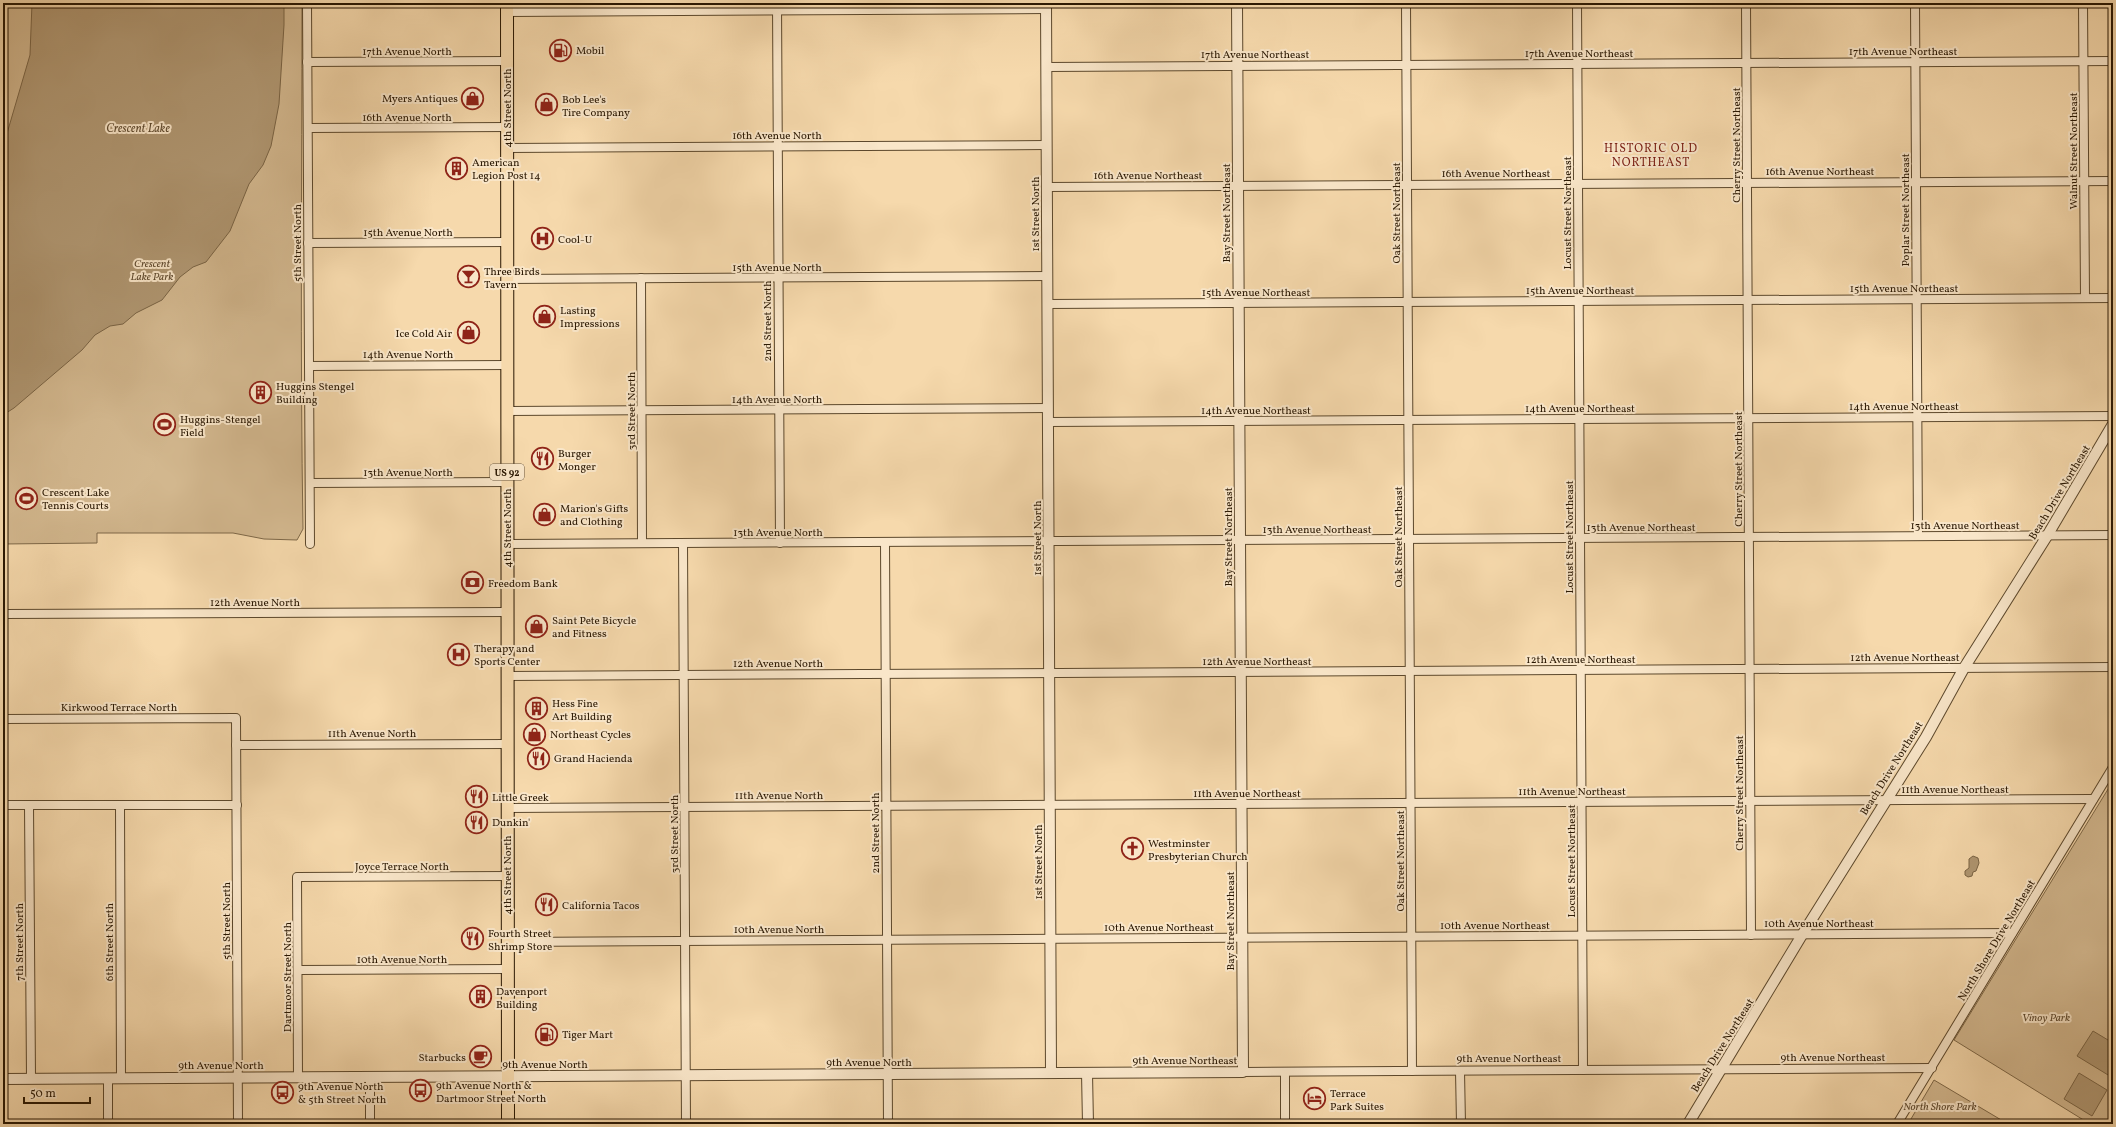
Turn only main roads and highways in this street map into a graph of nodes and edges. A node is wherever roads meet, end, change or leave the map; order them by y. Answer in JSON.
{"nodes":[{"id":1,"x":507,"y":8,"type":"edge"},
{"id":2,"x":508,"y":1124,"type":"edge"}],
"edges":[{"from":1,"to":2,"type":"main road","name":"4th Street North","number":"US 92"}]}
